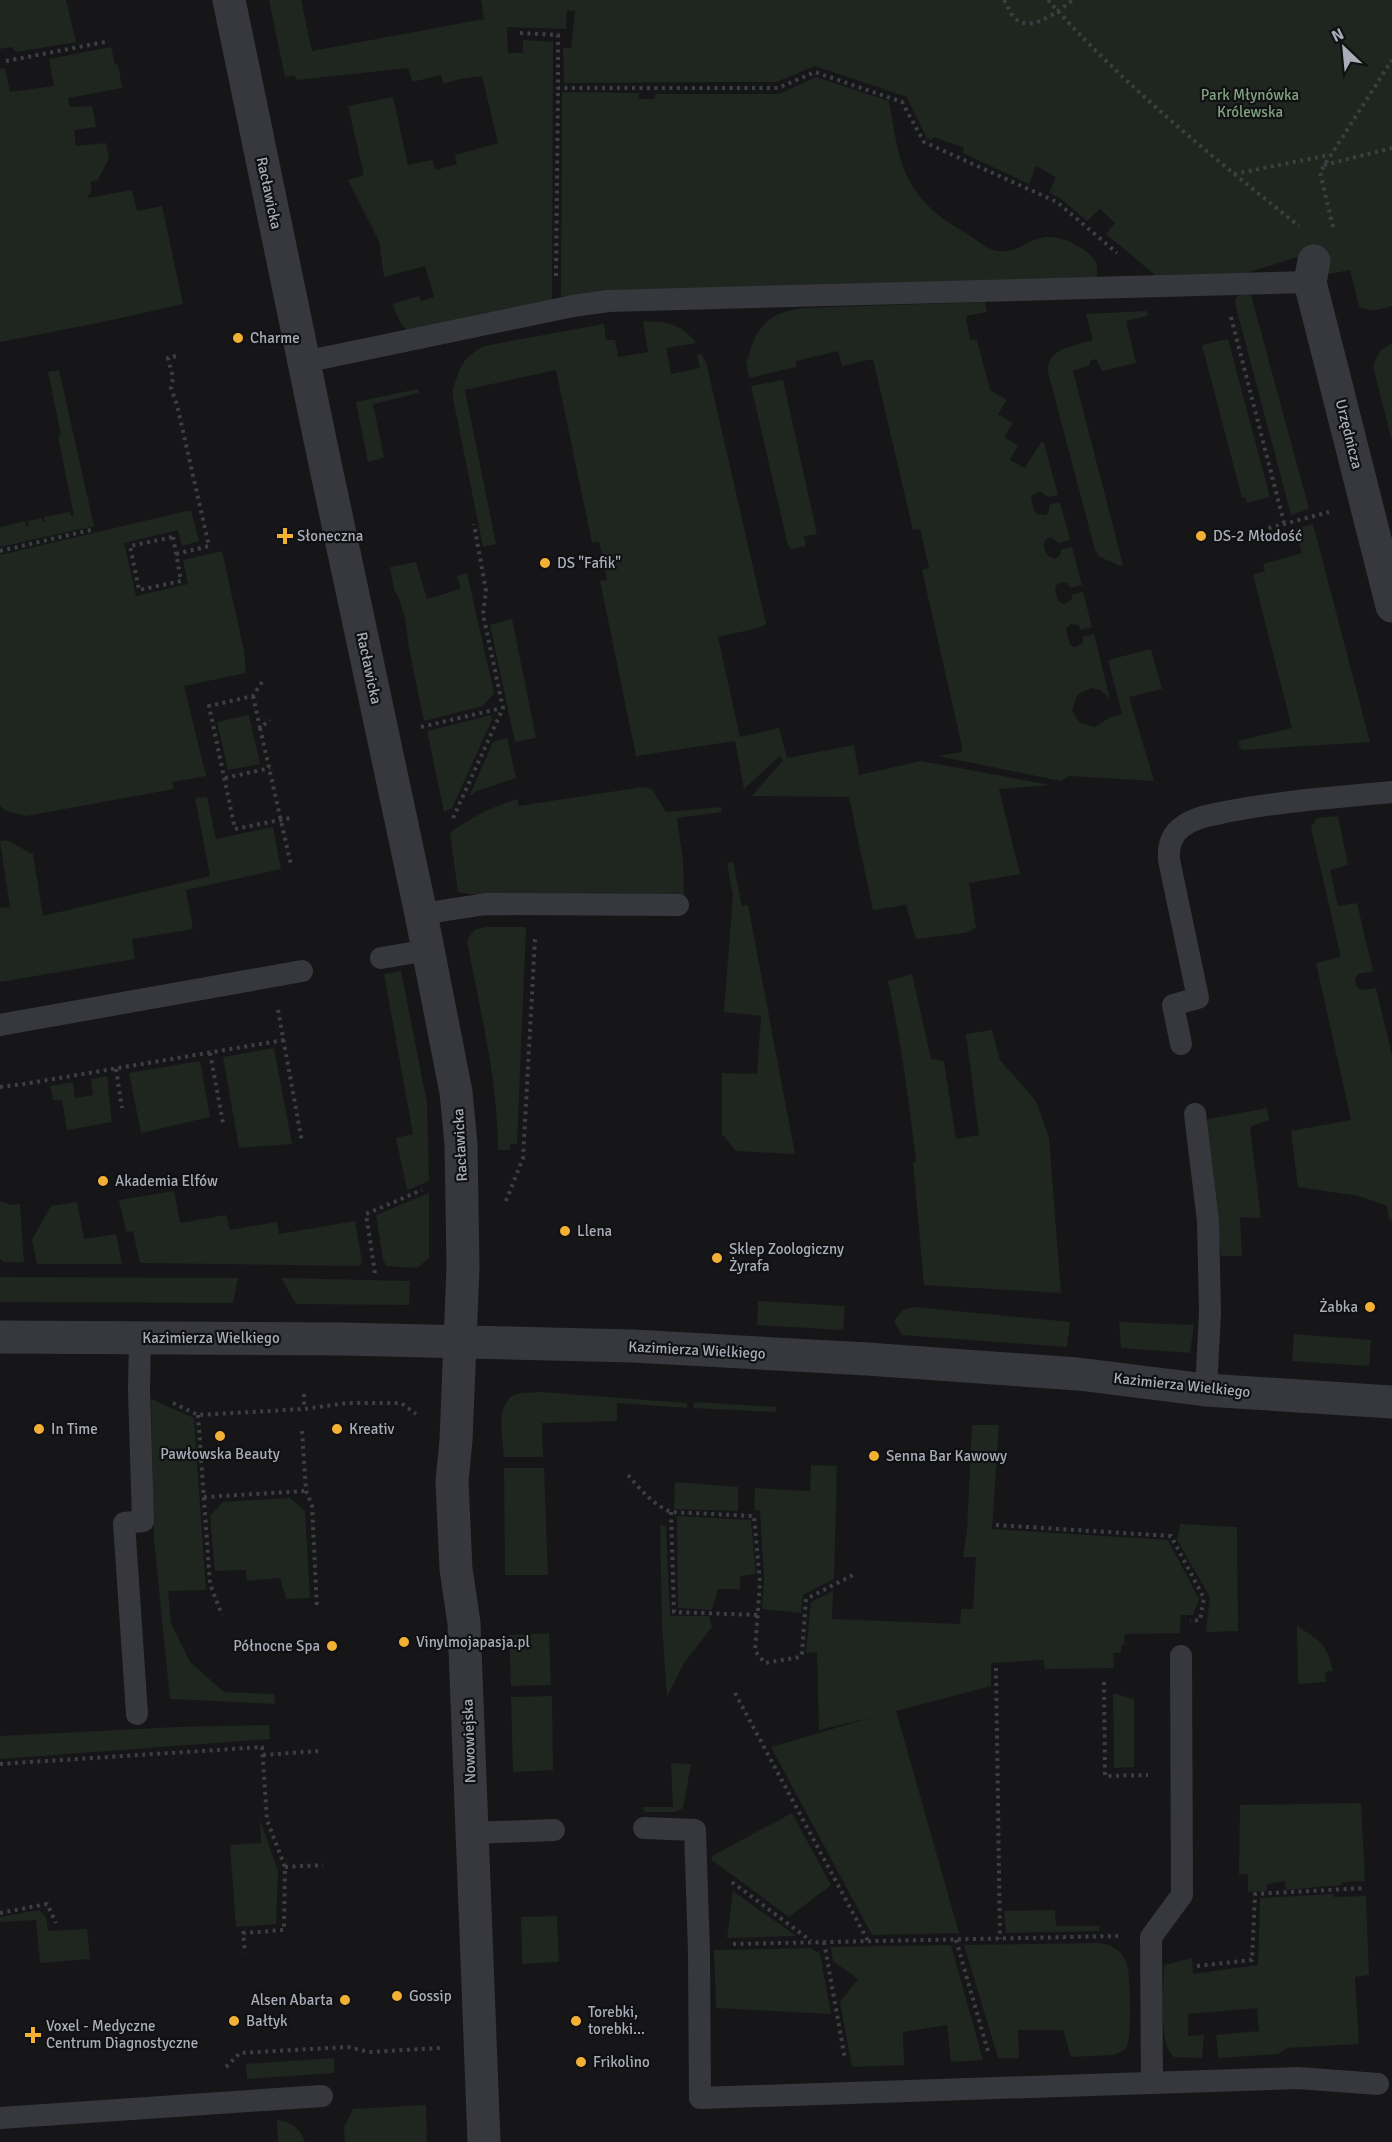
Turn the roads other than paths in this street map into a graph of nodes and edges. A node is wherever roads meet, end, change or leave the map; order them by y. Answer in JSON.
{"nodes":[{"id":1,"x":229,"y":0,"type":"edge"},
{"id":2,"x":1314,"y":262,"type":"joint"},
{"id":3,"x":304,"y":362,"type":"junction"},
{"id":4,"x":1392,"y":606,"type":"edge"},
{"id":5,"x":1392,"y":792,"type":"edge"},
{"id":6,"x":678,"y":905,"type":"dead end"},
{"id":7,"x":421,"y":914,"type":"junction"},
{"id":8,"x":429,"y":950,"type":"junction"},
{"id":9,"x":381,"y":958,"type":"dead end"},
{"id":10,"x":302,"y":971,"type":"dead end"},
{"id":11,"x":0,"y":1025,"type":"edge"},
{"id":12,"x":1181,"y":1044,"type":"dead end"},
{"id":13,"x":1195,"y":1114,"type":"dead end"},
{"id":14,"x":0,"y":1337,"type":"edge"},
{"id":15,"x":140,"y":1337,"type":"junction"},
{"id":16,"x":461,"y":1342,"type":"junction"},
{"id":17,"x":1206,"y":1390,"type":"junction"},
{"id":18,"x":1392,"y":1402,"type":"edge"},
{"id":19,"x":1180,"y":1656,"type":"road end"},
{"id":20,"x":137,"y":1714,"type":"dead end"},
{"id":21,"x":644,"y":1828,"type":"dead end"},
{"id":22,"x":554,"y":1830,"type":"dead end"},
{"id":23,"x":472,"y":1833,"type":"junction"},
{"id":24,"x":1152,"y":2083,"type":"junction"},
{"id":25,"x":1378,"y":2084,"type":"dead end"},
{"id":26,"x":322,"y":2096,"type":"dead end"},
{"id":27,"x":0,"y":2118,"type":"edge"},
{"id":28,"x":484,"y":2142,"type":"edge"}],
"edges":[{"from":1,"to":3,"type":"street","name":"Racławicka"},
{"from":2,"to":3,"type":"lane"},
{"from":2,"to":4,"type":"street","name":"Urzędnicza"},
{"from":3,"to":7,"type":"street","name":"Racławicka"},
{"from":5,"to":12,"type":"lane"},
{"from":6,"to":7,"type":"lane"},
{"from":7,"to":8,"type":"street","name":"Racławicka"},
{"from":8,"to":9,"type":"lane"},
{"from":8,"to":16,"type":"street","name":"Racławicka"},
{"from":10,"to":11,"type":"lane"},
{"from":13,"to":17,"type":"lane"},
{"from":14,"to":15,"type":"street","name":"Kazimierza Wielkiego"},
{"from":15,"to":16,"type":"street","name":"Kazimierza Wielkiego"},
{"from":15,"to":20,"type":"lane"},
{"from":16,"to":17,"type":"street","name":"Kazimierza Wielkiego"},
{"from":16,"to":23,"type":"street","name":"Nowowiejska"},
{"from":17,"to":18,"type":"street","name":"Kazimierza Wielkiego"},
{"from":19,"to":24,"type":"lane"},
{"from":21,"to":24,"type":"lane"},
{"from":22,"to":23,"type":"lane"},
{"from":23,"to":28,"type":"street","name":"Nowowiejska"},
{"from":24,"to":25,"type":"lane"},
{"from":26,"to":27,"type":"lane"}]}
